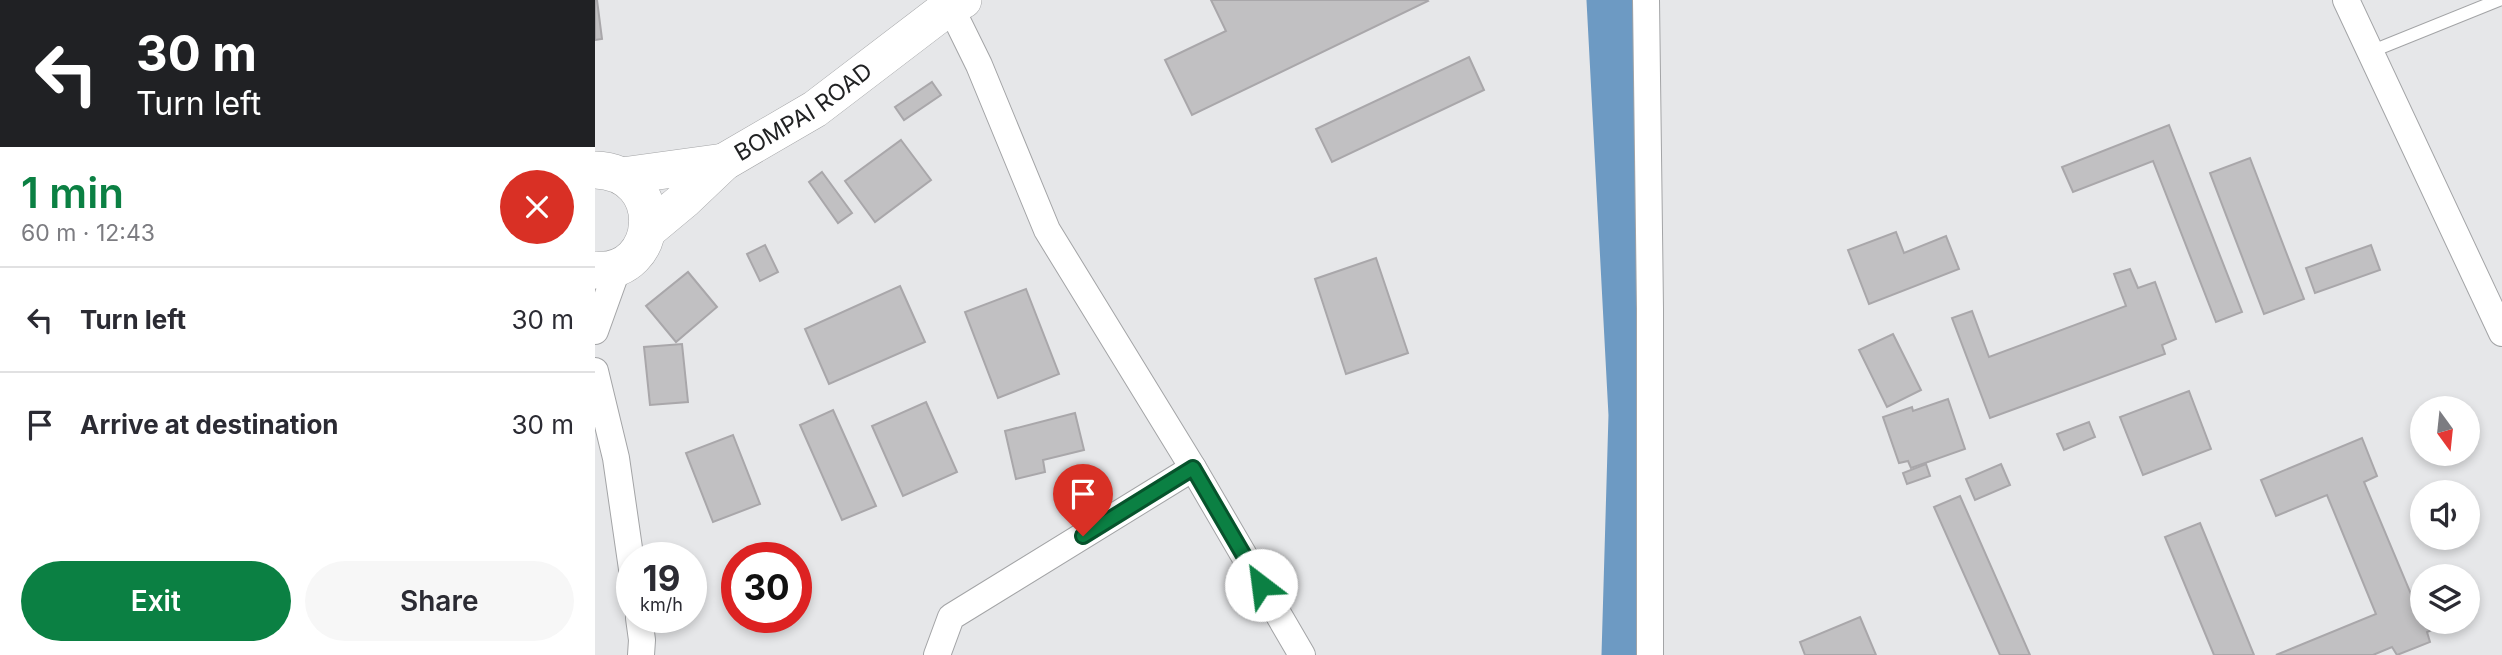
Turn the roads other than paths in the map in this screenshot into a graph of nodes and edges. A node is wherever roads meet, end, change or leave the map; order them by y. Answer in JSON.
{"nodes":[{"id":1,"x":1646,"y":0,"type":"edge"},
{"id":2,"x":2346,"y":0,"type":"edge"},
{"id":3,"x":2499,"y":0,"type":"edge"},
{"id":4,"x":957,"y":3,"type":"edge"},
{"id":5,"x":2370,"y":52,"type":"junction"},
{"id":6,"x":724,"y":162,"type":"junction"},
{"id":7,"x":606,"y":168,"type":"edge"},
{"id":8,"x":648,"y":230,"type":"junction"},
{"id":9,"x":607,"y":268,"type":"edge"},
{"id":10,"x":595,"y":331,"type":"edge"},
{"id":11,"x":2502,"y":332,"type":"edge"},
{"id":12,"x":595,"y":371,"type":"edge"},
{"id":13,"x":1193,"y":468,"type":"junction"},
{"id":14,"x":628,"y":542,"type":"edge"},
{"id":15,"x":641,"y":633,"type":"edge"},
{"id":16,"x":641,"y":655,"type":"edge"},
{"id":17,"x":937,"y":655,"type":"edge"},
{"id":18,"x":1302,"y":655,"type":"edge"},
{"id":19,"x":1650,"y":655,"type":"edge"}],
"edges":[{"from":1,"to":19,"type":"street"},
{"from":2,"to":5,"type":"street"},
{"from":3,"to":5,"type":"lane"},
{"from":4,"to":6,"type":"street","name":"BOMPAI ROAD"},
{"from":4,"to":13,"type":"street"},
{"from":5,"to":11,"type":"street"},
{"from":6,"to":7,"type":"street"},
{"from":6,"to":8,"type":"street","name":"BOMPAI ROAD"},
{"from":7,"to":8,"type":"street"},
{"from":8,"to":9,"type":"street","name":"BOMPAI ROAD"},
{"from":9,"to":10,"type":"street"},
{"from":12,"to":14,"type":"street"},
{"from":13,"to":17,"type":"street"},
{"from":13,"to":18,"type":"street"},
{"from":15,"to":16,"type":"street"}]}
